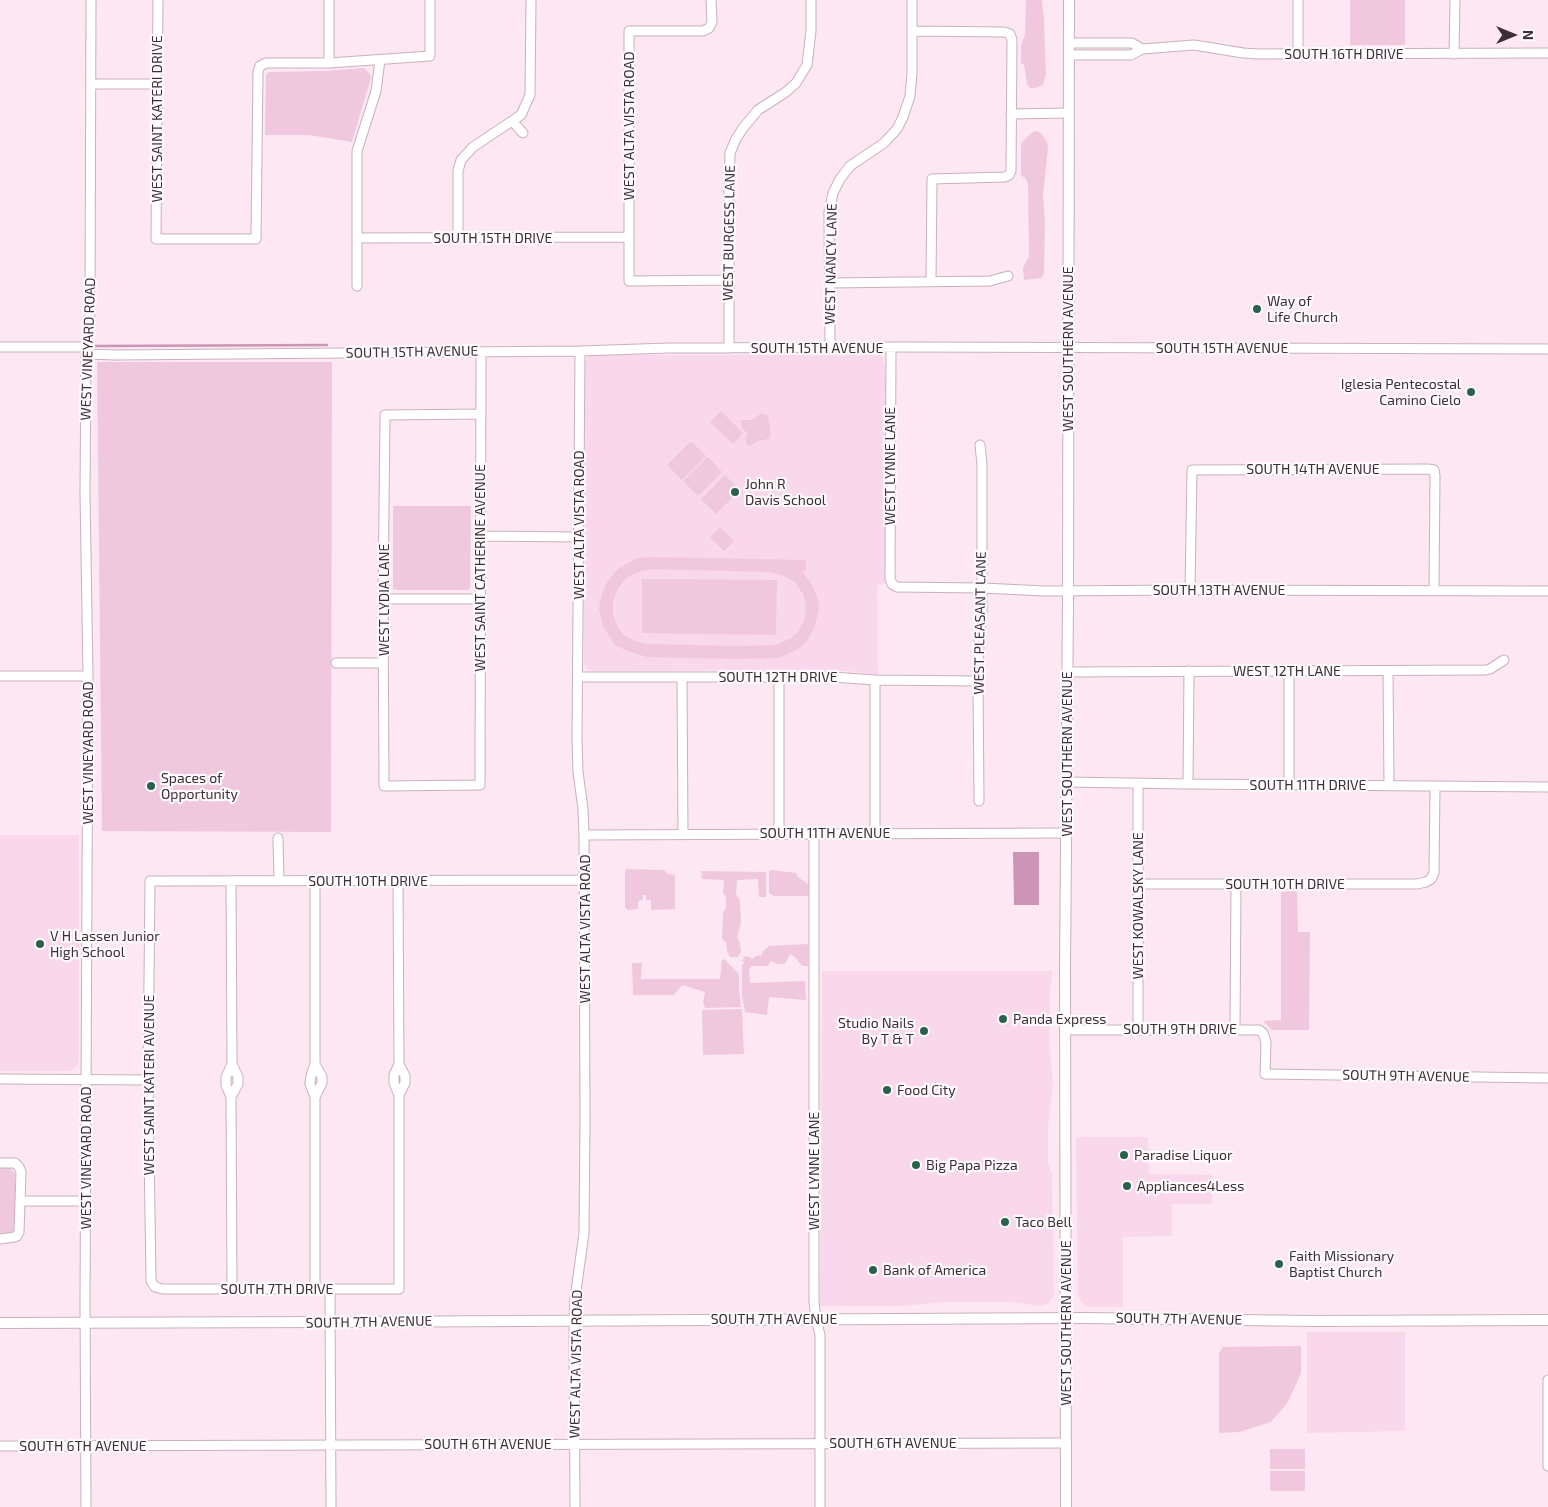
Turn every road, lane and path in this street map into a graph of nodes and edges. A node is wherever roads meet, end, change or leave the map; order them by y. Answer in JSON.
{"nodes":[{"id":1,"x":91,"y":0,"type":"edge"},
{"id":2,"x":158,"y":0,"type":"edge"},
{"id":3,"x":329,"y":0,"type":"edge"},
{"id":4,"x":430,"y":0,"type":"edge"},
{"id":5,"x":532,"y":0,"type":"edge"},
{"id":6,"x":712,"y":0,"type":"edge"},
{"id":7,"x":811,"y":0,"type":"edge"},
{"id":8,"x":912,"y":0,"type":"edge"},
{"id":9,"x":1069,"y":0,"type":"edge"},
{"id":10,"x":1298,"y":0,"type":"edge"},
{"id":11,"x":1455,"y":0,"type":"edge"},
{"id":12,"x":912,"y":32,"type":"junction"},
{"id":13,"x":1069,"y":43,"type":"junction"},
{"id":14,"x":1112,"y":43,"type":"junction"},
{"id":15,"x":1142,"y":49,"type":"junction"},
{"id":16,"x":1548,"y":53,"type":"edge"},
{"id":17,"x":1454,"y":54,"type":"junction"},
{"id":18,"x":1069,"y":55,"type":"junction"},
{"id":19,"x":1112,"y":55,"type":"junction"},
{"id":20,"x":1298,"y":55,"type":"junction"},
{"id":21,"x":380,"y":60,"type":"junction"},
{"id":22,"x":330,"y":63,"type":"junction"},
{"id":23,"x":91,"y":84,"type":"junction"},
{"id":24,"x":158,"y":84,"type":"junction"},
{"id":25,"x":1068,"y":113,"type":"junction"},
{"id":26,"x":1011,"y":114,"type":"junction"},
{"id":27,"x":512,"y":122,"type":"junction"},
{"id":28,"x":523,"y":133,"type":"dead end"},
{"id":29,"x":629,"y":237,"type":"junction"},
{"id":30,"x":358,"y":238,"type":"junction"},
{"id":31,"x":458,"y":238,"type":"junction"},
{"id":32,"x":1008,"y":276,"type":"dead end"},
{"id":33,"x":728,"y":280,"type":"junction"},
{"id":34,"x":931,"y":281,"type":"junction"},
{"id":35,"x":830,"y":283,"type":"junction"},
{"id":36,"x":357,"y":286,"type":"dead end"},
{"id":37,"x":0,"y":347,"type":"edge"},
{"id":38,"x":729,"y":348,"type":"junction"},
{"id":39,"x":830,"y":348,"type":"junction"},
{"id":40,"x":890,"y":348,"type":"junction"},
{"id":41,"x":1068,"y":348,"type":"junction"},
{"id":42,"x":1548,"y":349,"type":"edge"},
{"id":43,"x":86,"y":350,"type":"junction"},
{"id":44,"x":580,"y":351,"type":"junction"},
{"id":45,"x":481,"y":352,"type":"junction"},
{"id":46,"x":480,"y":414,"type":"junction"},
{"id":47,"x":980,"y":445,"type":"dead end"},
{"id":48,"x":480,"y":536,"type":"junction"},
{"id":49,"x":578,"y":537,"type":"junction"},
{"id":50,"x":892,"y":584,"type":"joint"},
{"id":51,"x":982,"y":588,"type":"junction"},
{"id":52,"x":1190,"y":590,"type":"junction"},
{"id":53,"x":1068,"y":591,"type":"junction"},
{"id":54,"x":1434,"y":591,"type":"junction"},
{"id":55,"x":1548,"y":591,"type":"edge"},
{"id":56,"x":383,"y":599,"type":"junction"},
{"id":57,"x":480,"y":599,"type":"junction"},
{"id":58,"x":1504,"y":660,"type":"dead end"},
{"id":59,"x":336,"y":663,"type":"dead end"},
{"id":60,"x":384,"y":663,"type":"junction"},
{"id":61,"x":1189,"y":671,"type":"junction"},
{"id":62,"x":1289,"y":671,"type":"junction"},
{"id":63,"x":1388,"y":671,"type":"junction"},
{"id":64,"x":1068,"y":672,"type":"junction"},
{"id":65,"x":0,"y":676,"type":"edge"},
{"id":66,"x":88,"y":676,"type":"junction"},
{"id":67,"x":779,"y":676,"type":"junction"},
{"id":68,"x":578,"y":677,"type":"junction"},
{"id":69,"x":682,"y":677,"type":"junction"},
{"id":70,"x":875,"y":680,"type":"junction"},
{"id":71,"x":978,"y":682,"type":"junction"},
{"id":72,"x":1067,"y":782,"type":"junction"},
{"id":73,"x":1138,"y":784,"type":"junction"},
{"id":74,"x":1188,"y":784,"type":"junction"},
{"id":75,"x":1289,"y":785,"type":"junction"},
{"id":76,"x":384,"y":786,"type":"joint"},
{"id":77,"x":1389,"y":786,"type":"junction"},
{"id":78,"x":1435,"y":786,"type":"junction"},
{"id":79,"x":1548,"y":787,"type":"edge"},
{"id":80,"x":979,"y":801,"type":"dead end"},
{"id":81,"x":814,"y":833,"type":"junction"},
{"id":82,"x":875,"y":833,"type":"junction"},
{"id":83,"x":1066,"y":833,"type":"junction"},
{"id":84,"x":683,"y":834,"type":"junction"},
{"id":85,"x":779,"y":834,"type":"junction"},
{"id":86,"x":584,"y":835,"type":"junction"},
{"id":87,"x":278,"y":838,"type":"dead end"},
{"id":88,"x":585,"y":880,"type":"junction"},
{"id":89,"x":150,"y":881,"type":"joint"},
{"id":90,"x":231,"y":881,"type":"junction"},
{"id":91,"x":279,"y":881,"type":"junction"},
{"id":92,"x":314,"y":881,"type":"junction"},
{"id":93,"x":398,"y":881,"type":"junction"},
{"id":94,"x":1138,"y":884,"type":"junction"},
{"id":95,"x":1236,"y":884,"type":"junction"},
{"id":96,"x":1138,"y":1029,"type":"junction"},
{"id":97,"x":1235,"y":1029,"type":"junction"},
{"id":98,"x":1065,"y":1030,"type":"junction"},
{"id":99,"x":1265,"y":1074,"type":"joint"},
{"id":100,"x":1548,"y":1078,"type":"edge"},
{"id":101,"x":0,"y":1079,"type":"edge"},
{"id":102,"x":86,"y":1079,"type":"junction"},
{"id":103,"x":148,"y":1080,"type":"junction"},
{"id":104,"x":0,"y":1163,"type":"edge"},
{"id":105,"x":20,"y":1201,"type":"junction"},
{"id":106,"x":86,"y":1201,"type":"junction"},
{"id":107,"x":0,"y":1238,"type":"edge"},
{"id":108,"x":154,"y":1287,"type":"joint"},
{"id":109,"x":232,"y":1289,"type":"junction"},
{"id":110,"x":315,"y":1289,"type":"junction"},
{"id":111,"x":330,"y":1289,"type":"junction"},
{"id":112,"x":1066,"y":1318,"type":"junction"},
{"id":113,"x":816,"y":1319,"type":"junction"},
{"id":114,"x":574,"y":1320,"type":"junction"},
{"id":115,"x":1548,"y":1320,"type":"edge"},
{"id":116,"x":0,"y":1322,"type":"edge"},
{"id":117,"x":85,"y":1322,"type":"junction"},
{"id":118,"x":330,"y":1322,"type":"junction"},
{"id":119,"x":1548,"y":1380,"type":"edge"},
{"id":120,"x":820,"y":1443,"type":"junction"},
{"id":121,"x":1066,"y":1443,"type":"junction"},
{"id":122,"x":331,"y":1444,"type":"junction"},
{"id":123,"x":575,"y":1445,"type":"junction"},
{"id":124,"x":0,"y":1446,"type":"edge"},
{"id":125,"x":86,"y":1446,"type":"junction"},
{"id":126,"x":1548,"y":1466,"type":"edge"},
{"id":127,"x":86,"y":1507,"type":"edge"},
{"id":128,"x":331,"y":1507,"type":"edge"},
{"id":129,"x":575,"y":1507,"type":"edge"},
{"id":130,"x":820,"y":1507,"type":"edge"},
{"id":131,"x":1066,"y":1507,"type":"edge"}],
"edges":[{"from":1,"to":23,"type":"street","name":"WEST VINEYARD ROAD"},
{"from":2,"to":24,"type":"street","name":"WEST SAINT KATERI DRIVE"},
{"from":3,"to":22,"type":"street"},
{"from":4,"to":21,"type":"street"},
{"from":5,"to":27,"type":"street"},
{"from":6,"to":29,"type":"street","name":"WEST ALTA VISTA ROAD"},
{"from":7,"to":33,"type":"street","name":"WEST BURGESS LANE"},
{"from":8,"to":12,"type":"street","name":"WEST NANCY LANE"},
{"from":9,"to":13,"type":"main road","name":"WEST SOUTHERN AVENUE"},
{"from":10,"to":20,"type":"street"},
{"from":11,"to":17,"type":"street"},
{"from":12,"to":26,"type":"street"},
{"from":12,"to":35,"type":"street","name":"WEST NANCY LANE"},
{"from":13,"to":14,"type":"street","name":"SOUTH 16TH DRIVE"},
{"from":13,"to":18,"type":"main road","name":"WEST SOUTHERN AVENUE"},
{"from":14,"to":15,"type":"street","name":"SOUTH 16TH DRIVE"},
{"from":14,"to":19,"type":"street"},
{"from":15,"to":19,"type":"street","name":"SOUTH 16TH DRIVE"},
{"from":15,"to":20,"type":"street","name":"SOUTH 16TH DRIVE"},
{"from":16,"to":17,"type":"street","name":"SOUTH 16TH DRIVE"},
{"from":17,"to":20,"type":"street","name":"SOUTH 16TH DRIVE"},
{"from":18,"to":19,"type":"street","name":"SOUTH 16TH DRIVE"},
{"from":18,"to":25,"type":"main road","name":"WEST SOUTHERN AVENUE"},
{"from":21,"to":22,"type":"street"},
{"from":21,"to":30,"type":"street"},
{"from":22,"to":24,"type":"street","name":"WEST SAINT KATERI DRIVE"},
{"from":23,"to":24,"type":"street"},
{"from":23,"to":43,"type":"street","name":"WEST VINEYARD ROAD"},
{"from":25,"to":26,"type":"street"},
{"from":25,"to":41,"type":"main road","name":"WEST SOUTHERN AVENUE"},
{"from":26,"to":34,"type":"street"},
{"from":27,"to":28,"type":"street"},
{"from":27,"to":31,"type":"street"},
{"from":29,"to":31,"type":"street","name":"SOUTH 15TH DRIVE"},
{"from":29,"to":33,"type":"street","name":"WEST ALTA VISTA ROAD"},
{"from":30,"to":31,"type":"street","name":"SOUTH 15TH DRIVE"},
{"from":30,"to":36,"type":"street"},
{"from":32,"to":34,"type":"street"},
{"from":33,"to":38,"type":"street","name":"WEST BURGESS LANE"},
{"from":34,"to":35,"type":"street"},
{"from":35,"to":39,"type":"street","name":"WEST NANCY LANE"},
{"from":37,"to":43,"type":"street","name":"SOUTH 15TH AVENUE"},
{"from":38,"to":39,"type":"street","name":"SOUTH 15TH AVENUE"},
{"from":38,"to":44,"type":"street","name":"SOUTH 15TH AVENUE"},
{"from":39,"to":40,"type":"street","name":"SOUTH 15TH AVENUE"},
{"from":40,"to":41,"type":"street","name":"SOUTH 15TH AVENUE"},
{"from":40,"to":50,"type":"street","name":"WEST LYNNE LANE"},
{"from":41,"to":42,"type":"street","name":"SOUTH 15TH AVENUE"},
{"from":41,"to":53,"type":"main road","name":"WEST SOUTHERN AVENUE"},
{"from":43,"to":45,"type":"street","name":"SOUTH 15TH AVENUE"},
{"from":43,"to":66,"type":"street","name":"WEST VINEYARD ROAD"},
{"from":44,"to":45,"type":"street","name":"SOUTH 15TH AVENUE"},
{"from":44,"to":49,"type":"street","name":"WEST ALTA VISTA ROAD"},
{"from":45,"to":46,"type":"street","name":"WEST SAINT CATHERINE AVENUE"},
{"from":46,"to":48,"type":"street","name":"WEST SAINT CATHERINE AVENUE"},
{"from":46,"to":56,"type":"street","name":"WEST LYDIA LANE"},
{"from":47,"to":51,"type":"street","name":"WEST PLEASANT LANE"},
{"from":48,"to":49,"type":"street"},
{"from":48,"to":57,"type":"street","name":"WEST SAINT CATHERINE AVENUE"},
{"from":49,"to":68,"type":"street","name":"WEST ALTA VISTA ROAD"},
{"from":50,"to":51,"type":"street","name":"SOUTH 13TH AVENUE"},
{"from":51,"to":53,"type":"street","name":"SOUTH 13TH AVENUE"},
{"from":51,"to":71,"type":"street","name":"WEST PLEASANT LANE"},
{"from":52,"to":53,"type":"street","name":"SOUTH 13TH AVENUE"},
{"from":52,"to":54,"type":"street","name":"SOUTH 13TH AVENUE"},
{"from":52,"to":54,"type":"street","name":"SOUTH 14TH AVENUE"},
{"from":53,"to":64,"type":"main road","name":"WEST SOUTHERN AVENUE"},
{"from":54,"to":55,"type":"street","name":"SOUTH 13TH AVENUE"},
{"from":56,"to":57,"type":"street"},
{"from":56,"to":60,"type":"street","name":"WEST LYDIA LANE"},
{"from":57,"to":76,"type":"street","name":"WEST SAINT CATHERINE AVENUE"},
{"from":58,"to":63,"type":"street","name":"WEST 12TH LANE"},
{"from":59,"to":60,"type":"street"},
{"from":60,"to":76,"type":"street","name":"WEST LYDIA LANE"},
{"from":61,"to":62,"type":"street","name":"WEST 12TH LANE"},
{"from":61,"to":64,"type":"street","name":"WEST 12TH LANE"},
{"from":61,"to":74,"type":"street"},
{"from":62,"to":63,"type":"street","name":"WEST 12TH LANE"},
{"from":62,"to":75,"type":"street"},
{"from":63,"to":77,"type":"street"},
{"from":64,"to":72,"type":"main road","name":"WEST SOUTHERN AVENUE"},
{"from":65,"to":66,"type":"street"},
{"from":66,"to":102,"type":"street","name":"WEST VINEYARD ROAD"},
{"from":67,"to":69,"type":"street","name":"SOUTH 12TH DRIVE"},
{"from":67,"to":70,"type":"street","name":"SOUTH 12TH DRIVE"},
{"from":67,"to":85,"type":"street"},
{"from":68,"to":69,"type":"street","name":"SOUTH 12TH DRIVE"},
{"from":68,"to":86,"type":"street","name":"WEST ALTA VISTA ROAD"},
{"from":69,"to":84,"type":"street"},
{"from":70,"to":71,"type":"street","name":"SOUTH 12TH DRIVE"},
{"from":70,"to":82,"type":"street"},
{"from":71,"to":80,"type":"street","name":"WEST PLEASANT LANE"},
{"from":72,"to":73,"type":"street","name":"SOUTH 11TH DRIVE"},
{"from":72,"to":83,"type":"main road","name":"WEST SOUTHERN AVENUE"},
{"from":73,"to":74,"type":"street","name":"SOUTH 11TH DRIVE"},
{"from":73,"to":94,"type":"street","name":"WEST KOWALSKY LANE"},
{"from":74,"to":75,"type":"street","name":"SOUTH 11TH DRIVE"},
{"from":75,"to":77,"type":"street","name":"SOUTH 11TH DRIVE"},
{"from":77,"to":78,"type":"street","name":"SOUTH 11TH DRIVE"},
{"from":78,"to":79,"type":"street","name":"SOUTH 11TH DRIVE"},
{"from":78,"to":95,"type":"street","name":"SOUTH 10TH DRIVE"},
{"from":81,"to":82,"type":"street","name":"SOUTH 11TH AVENUE"},
{"from":81,"to":85,"type":"street","name":"SOUTH 11TH AVENUE"},
{"from":81,"to":113,"type":"street","name":"WEST LYNNE LANE"},
{"from":82,"to":83,"type":"street","name":"SOUTH 11TH AVENUE"},
{"from":83,"to":98,"type":"main road","name":"WEST SOUTHERN AVENUE"},
{"from":84,"to":85,"type":"street","name":"SOUTH 11TH AVENUE"},
{"from":84,"to":86,"type":"street","name":"SOUTH 11TH AVENUE"},
{"from":86,"to":88,"type":"street","name":"WEST ALTA VISTA ROAD"},
{"from":87,"to":91,"type":"street"},
{"from":88,"to":93,"type":"street","name":"SOUTH 10TH DRIVE"},
{"from":88,"to":114,"type":"street","name":"WEST ALTA VISTA ROAD"},
{"from":89,"to":90,"type":"street","name":"SOUTH 10TH DRIVE"},
{"from":89,"to":103,"type":"street","name":"WEST SAINT KATERI AVENUE"},
{"from":90,"to":91,"type":"street","name":"SOUTH 10TH DRIVE"},
{"from":90,"to":109,"type":"street"},
{"from":91,"to":92,"type":"street","name":"SOUTH 10TH DRIVE"},
{"from":92,"to":93,"type":"street","name":"SOUTH 10TH DRIVE"},
{"from":92,"to":110,"type":"street"},
{"from":93,"to":111,"type":"street","name":"SOUTH 7TH DRIVE"},
{"from":94,"to":95,"type":"street","name":"SOUTH 10TH DRIVE"},
{"from":94,"to":96,"type":"street","name":"WEST KOWALSKY LANE"},
{"from":95,"to":97,"type":"street"},
{"from":96,"to":97,"type":"street","name":"SOUTH 9TH DRIVE"},
{"from":96,"to":98,"type":"street","name":"SOUTH 9TH DRIVE"},
{"from":97,"to":99,"type":"street","name":"SOUTH 9TH DRIVE"},
{"from":98,"to":112,"type":"main road","name":"WEST SOUTHERN AVENUE"},
{"from":99,"to":100,"type":"street","name":"SOUTH 9TH AVENUE"},
{"from":101,"to":102,"type":"street"},
{"from":102,"to":103,"type":"street"},
{"from":102,"to":106,"type":"street","name":"WEST VINEYARD ROAD"},
{"from":103,"to":108,"type":"street","name":"WEST SAINT KATERI AVENUE"},
{"from":104,"to":105,"type":"street"},
{"from":105,"to":106,"type":"street"},
{"from":105,"to":107,"type":"street"},
{"from":106,"to":117,"type":"street","name":"WEST VINEYARD ROAD"},
{"from":108,"to":109,"type":"street","name":"SOUTH 7TH DRIVE"},
{"from":109,"to":110,"type":"street","name":"SOUTH 7TH DRIVE"},
{"from":110,"to":111,"type":"street","name":"SOUTH 7TH DRIVE"},
{"from":111,"to":118,"type":"street"},
{"from":112,"to":113,"type":"main road","name":"SOUTH 7TH AVENUE"},
{"from":112,"to":115,"type":"main road","name":"SOUTH 7TH AVENUE"},
{"from":112,"to":121,"type":"main road","name":"WEST SOUTHERN AVENUE"},
{"from":113,"to":114,"type":"main road","name":"SOUTH 7TH AVENUE"},
{"from":113,"to":120,"type":"street","name":"WEST LYNNE LANE"},
{"from":114,"to":118,"type":"main road","name":"SOUTH 7TH AVENUE"},
{"from":114,"to":123,"type":"street","name":"WEST ALTA VISTA ROAD"},
{"from":116,"to":117,"type":"main road","name":"SOUTH 7TH AVENUE"},
{"from":117,"to":118,"type":"main road","name":"SOUTH 7TH AVENUE"},
{"from":117,"to":125,"type":"street","name":"WEST VINEYARD ROAD"},
{"from":118,"to":122,"type":"street"},
{"from":119,"to":126,"type":"street"},
{"from":120,"to":121,"type":"street","name":"SOUTH 6TH AVENUE"},
{"from":120,"to":123,"type":"street","name":"SOUTH 6TH AVENUE"},
{"from":120,"to":130,"type":"street","name":"WEST LYNNE LANE"},
{"from":121,"to":131,"type":"main road","name":"WEST SOUTHERN AVENUE"},
{"from":122,"to":123,"type":"street","name":"SOUTH 6TH AVENUE"},
{"from":122,"to":125,"type":"street","name":"SOUTH 6TH AVENUE"},
{"from":122,"to":128,"type":"street"},
{"from":123,"to":129,"type":"street","name":"WEST ALTA VISTA ROAD"},
{"from":124,"to":125,"type":"street","name":"SOUTH 6TH AVENUE"},
{"from":125,"to":127,"type":"street","name":"WEST VINEYARD ROAD"}]}
